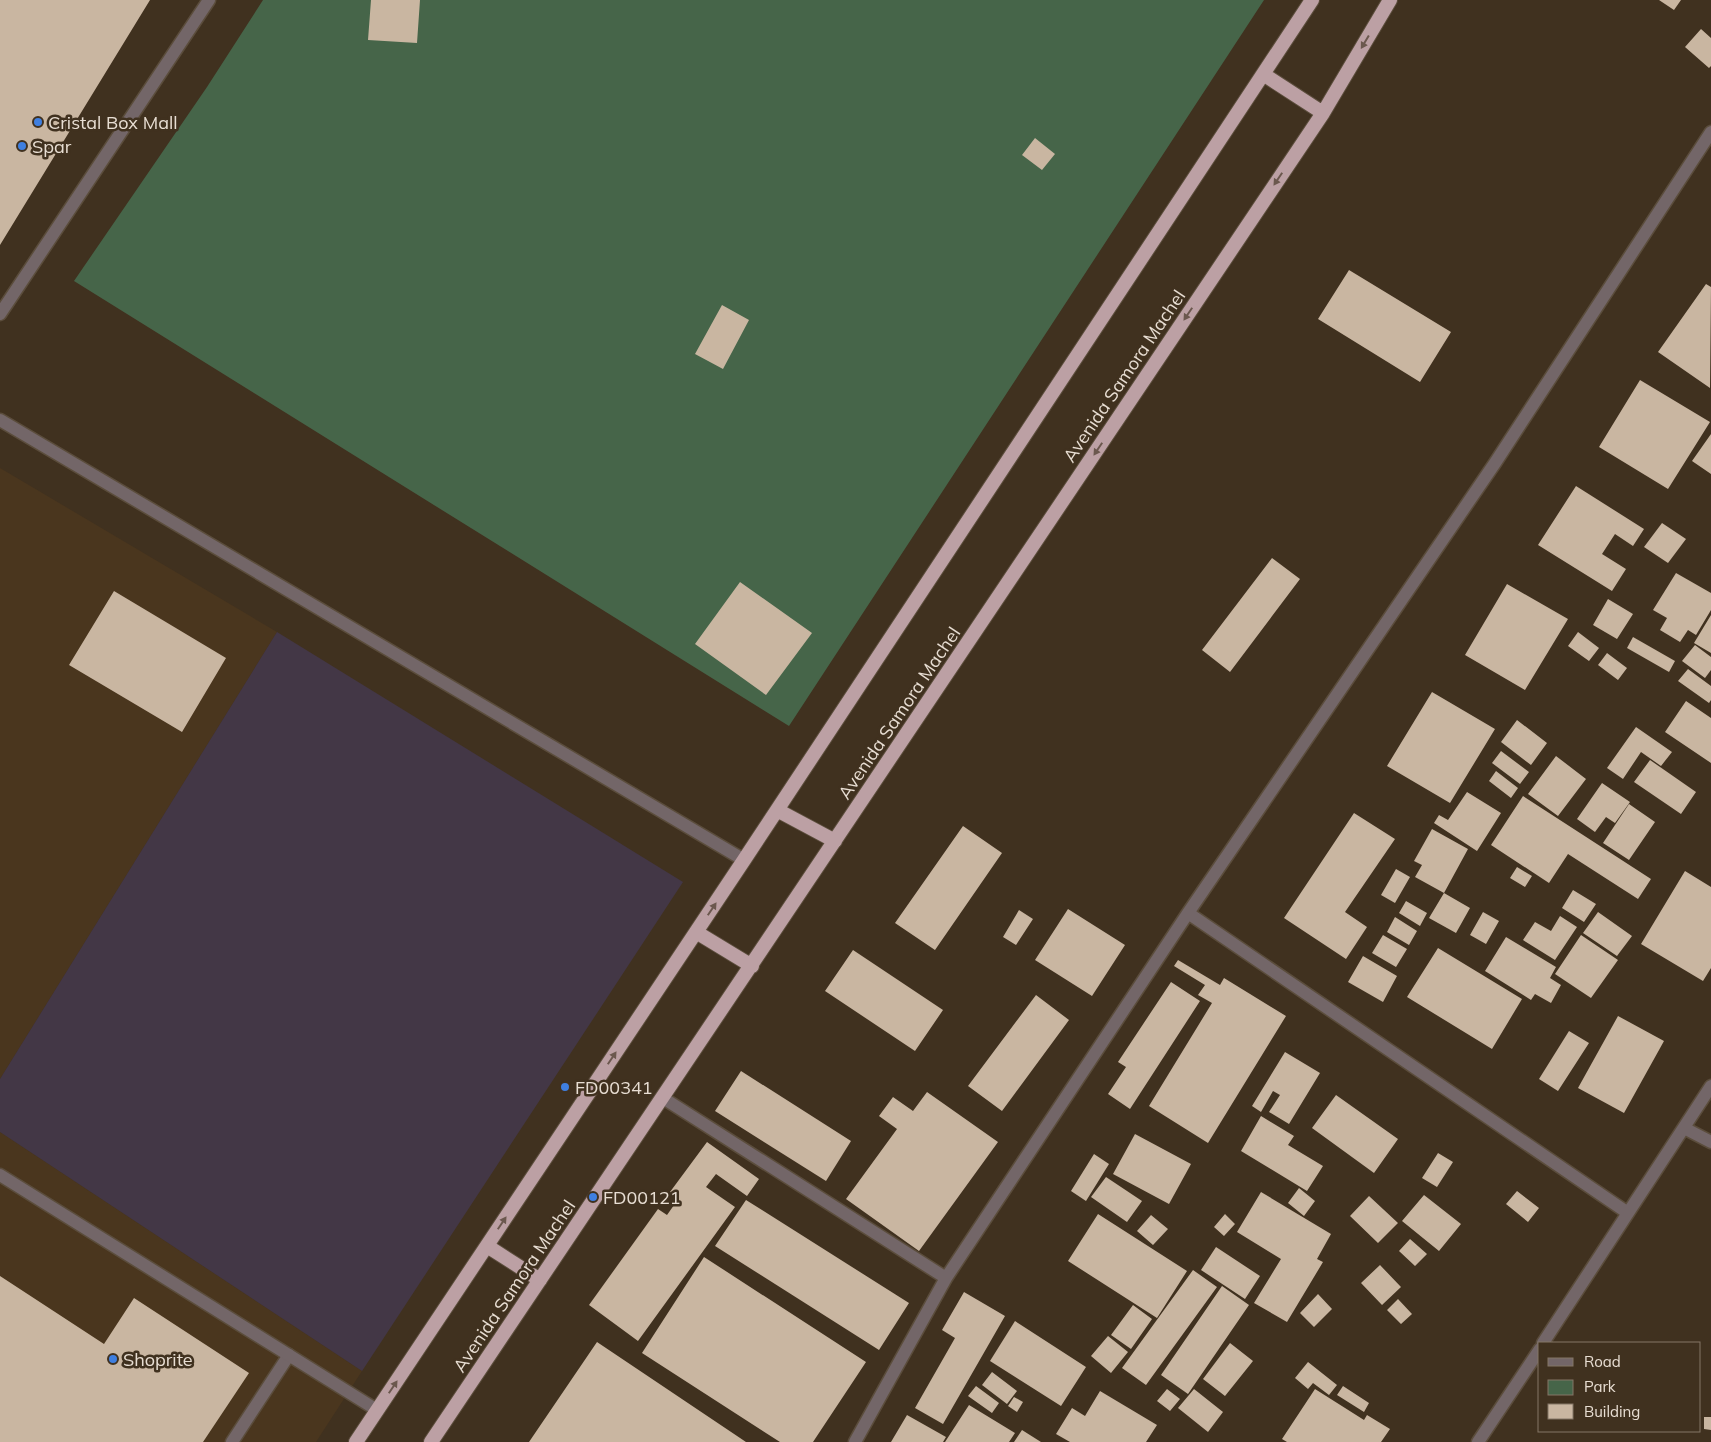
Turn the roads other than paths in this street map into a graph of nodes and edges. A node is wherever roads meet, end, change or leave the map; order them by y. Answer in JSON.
{"nodes":[{"id":1,"x":209,"y":0,"type":"edge"},
{"id":2,"x":1312,"y":0,"type":"edge"},
{"id":3,"x":1390,"y":0,"type":"edge"},
{"id":4,"x":1262,"y":74,"type":"junction"},
{"id":5,"x":1322,"y":113,"type":"junction"},
{"id":6,"x":1711,"y":132,"type":"edge"},
{"id":7,"x":0,"y":314,"type":"edge"},
{"id":8,"x":0,"y":420,"type":"edge"},
{"id":9,"x":777,"y":810,"type":"junction"},
{"id":10,"x":835,"y":841,"type":"junction"},
{"id":11,"x":744,"y":860,"type":"junction"},
{"id":12,"x":1188,"y":913,"type":"junction"},
{"id":13,"x":696,"y":932,"type":"junction"},
{"id":14,"x":752,"y":966,"type":"junction"},
{"id":15,"x":1711,"y":1086,"type":"edge"},
{"id":16,"x":663,"y":1098,"type":"junction"},
{"id":17,"x":1684,"y":1128,"type":"junction"},
{"id":18,"x":1711,"y":1142,"type":"edge"},
{"id":19,"x":0,"y":1175,"type":"edge"},
{"id":20,"x":1628,"y":1213,"type":"junction"},
{"id":21,"x":487,"y":1246,"type":"junction"},
{"id":22,"x":946,"y":1278,"type":"junction"},
{"id":23,"x":540,"y":1280,"type":"junction"},
{"id":24,"x":1544,"y":1342,"type":"edge"},
{"id":25,"x":1538,"y":1352,"type":"edge"},
{"id":26,"x":289,"y":1355,"type":"junction"},
{"id":27,"x":377,"y":1410,"type":"junction"},
{"id":28,"x":232,"y":1442,"type":"edge"},
{"id":29,"x":356,"y":1442,"type":"edge"},
{"id":30,"x":430,"y":1442,"type":"edge"},
{"id":31,"x":856,"y":1442,"type":"edge"},
{"id":32,"x":1478,"y":1442,"type":"edge"}],
"edges":[{"from":1,"to":7,"type":"street"},
{"from":2,"to":4,"type":"highway"},
{"from":3,"to":5,"type":"highway","name":"Avenida Samora Machel","one_way":true},
{"from":4,"to":5,"type":"highway"},
{"from":4,"to":9,"type":"highway"},
{"from":5,"to":10,"type":"highway","name":"Avenida Samora Machel","one_way":true},
{"from":6,"to":12,"type":"street"},
{"from":8,"to":11,"type":"street"},
{"from":9,"to":10,"type":"highway"},
{"from":9,"to":11,"type":"highway"},
{"from":10,"to":14,"type":"highway","name":"Avenida Samora Machel"},
{"from":13,"to":11,"type":"highway","one_way":true},
{"from":12,"to":20,"type":"street"},
{"from":12,"to":22,"type":"street"},
{"from":13,"to":14,"type":"highway"},
{"from":21,"to":13,"type":"highway","one_way":true},
{"from":14,"to":16,"type":"highway","name":"Avenida Samora Machel"},
{"from":15,"to":17,"type":"street"},
{"from":16,"to":22,"type":"street"},
{"from":16,"to":23,"type":"highway","name":"Avenida Samora Machel"},
{"from":17,"to":18,"type":"street"},
{"from":17,"to":20,"type":"street"},
{"from":19,"to":26,"type":"street"},
{"from":20,"to":24,"type":"street"},
{"from":21,"to":23,"type":"highway"},
{"from":27,"to":21,"type":"highway","one_way":true},
{"from":22,"to":31,"type":"street"},
{"from":23,"to":30,"type":"highway","name":"Avenida Samora Machel"},
{"from":25,"to":32,"type":"street"},
{"from":26,"to":27,"type":"street"},
{"from":26,"to":28,"type":"street"},
{"from":27,"to":29,"type":"highway"}]}
